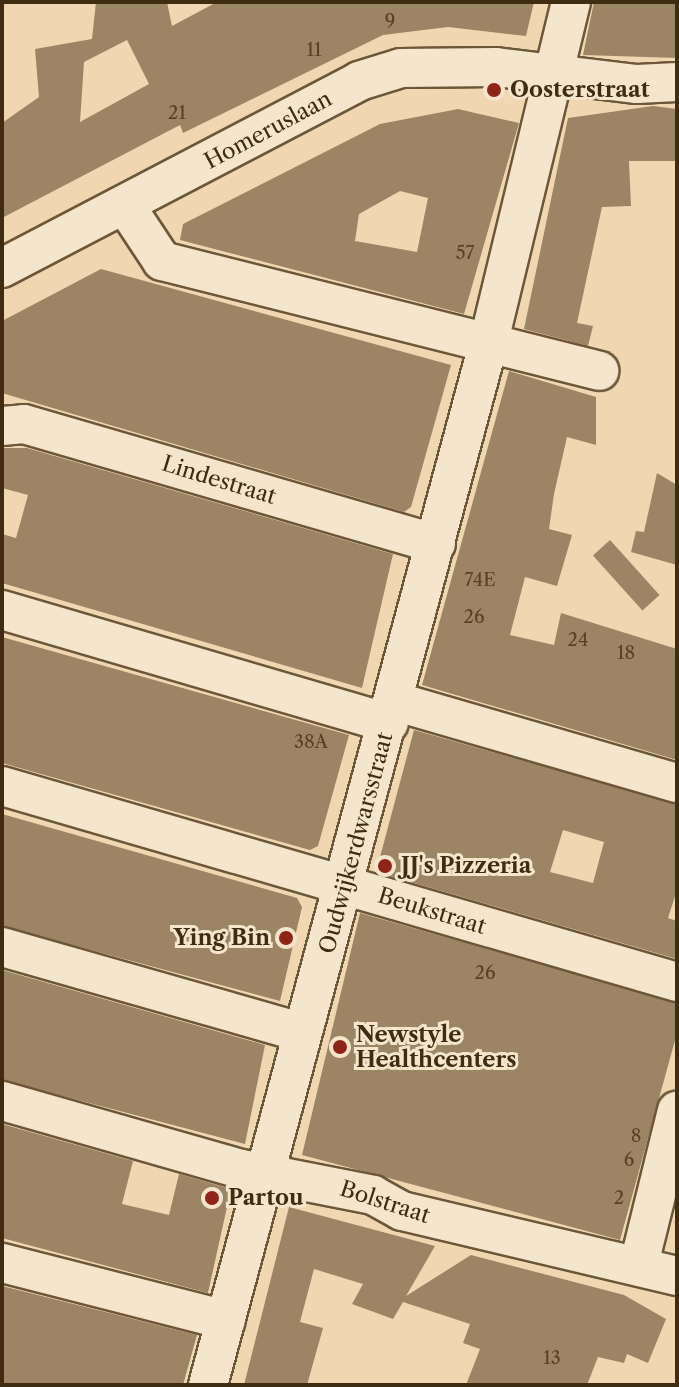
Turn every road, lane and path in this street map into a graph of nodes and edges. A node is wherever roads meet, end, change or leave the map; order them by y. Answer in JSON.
{"nodes":[{"id":1,"x":571,"y":2,"type":"edge"},
{"id":2,"x":553,"y":74,"type":"junction"},
{"id":3,"x":677,"y":82,"type":"edge"},
{"id":4,"x":125,"y":205,"type":"junction"},
{"id":5,"x":2,"y":268,"type":"edge"},
{"id":6,"x":488,"y":345,"type":"junction"},
{"id":7,"x":599,"y":371,"type":"dead end"},
{"id":8,"x":2,"y":426,"type":"edge"},
{"id":9,"x":436,"y":544,"type":"junction"},
{"id":10,"x":2,"y":610,"type":"edge"},
{"id":11,"x":392,"y":712,"type":"junction"},
{"id":12,"x":677,"y":783,"type":"edge"},
{"id":13,"x":2,"y":786,"type":"edge"},
{"id":14,"x":342,"y":885,"type":"junction"},
{"id":15,"x":2,"y":947,"type":"edge"},
{"id":16,"x":677,"y":982,"type":"edge"},
{"id":17,"x":300,"y":1032,"type":"junction"},
{"id":18,"x":2,"y":1101,"type":"edge"},
{"id":19,"x":677,"y":1111,"type":"edge"},
{"id":20,"x":265,"y":1174,"type":"junction"},
{"id":21,"x":2,"y":1263,"type":"edge"},
{"id":22,"x":639,"y":1264,"type":"junction"},
{"id":23,"x":677,"y":1276,"type":"edge"},
{"id":24,"x":226,"y":1320,"type":"junction"},
{"id":25,"x":208,"y":1385,"type":"edge"}],
"edges":[{"from":1,"to":2,"type":"street","name":"Oudwijkerdwarsstraat"},
{"from":2,"to":3,"type":"street"},
{"from":2,"to":4,"type":"street","name":"Homeruslaan"},
{"from":2,"to":6,"type":"street","name":"Oudwijkerdwarsstraat"},
{"from":4,"to":5,"type":"street","name":"Homeruslaan"},
{"from":4,"to":6,"type":"street"},
{"from":6,"to":7,"type":"street"},
{"from":6,"to":9,"type":"street","name":"Oudwijkerdwarsstraat"},
{"from":8,"to":9,"type":"street","name":"Lindestraat"},
{"from":9,"to":11,"type":"street","name":"Oudwijkerdwarsstraat"},
{"from":10,"to":11,"type":"street"},
{"from":11,"to":12,"type":"street"},
{"from":11,"to":14,"type":"street","name":"Oudwijkerdwarsstraat"},
{"from":13,"to":14,"type":"street","name":"Beukstraat"},
{"from":14,"to":16,"type":"street","name":"Beukstraat"},
{"from":14,"to":17,"type":"street","name":"Oudwijkerdwarsstraat"},
{"from":15,"to":17,"type":"street"},
{"from":17,"to":20,"type":"street","name":"Oudwijkerdwarsstraat"},
{"from":18,"to":20,"type":"street","name":"Bolstraat"},
{"from":19,"to":22,"type":"street"},
{"from":20,"to":22,"type":"street","name":"Bolstraat"},
{"from":20,"to":24,"type":"street","name":"Oudwijkerdwarsstraat"},
{"from":21,"to":24,"type":"street"},
{"from":22,"to":23,"type":"street","name":"Bolstraat"},
{"from":24,"to":25,"type":"street","name":"Oudwijkerdwarsstraat"}]}
